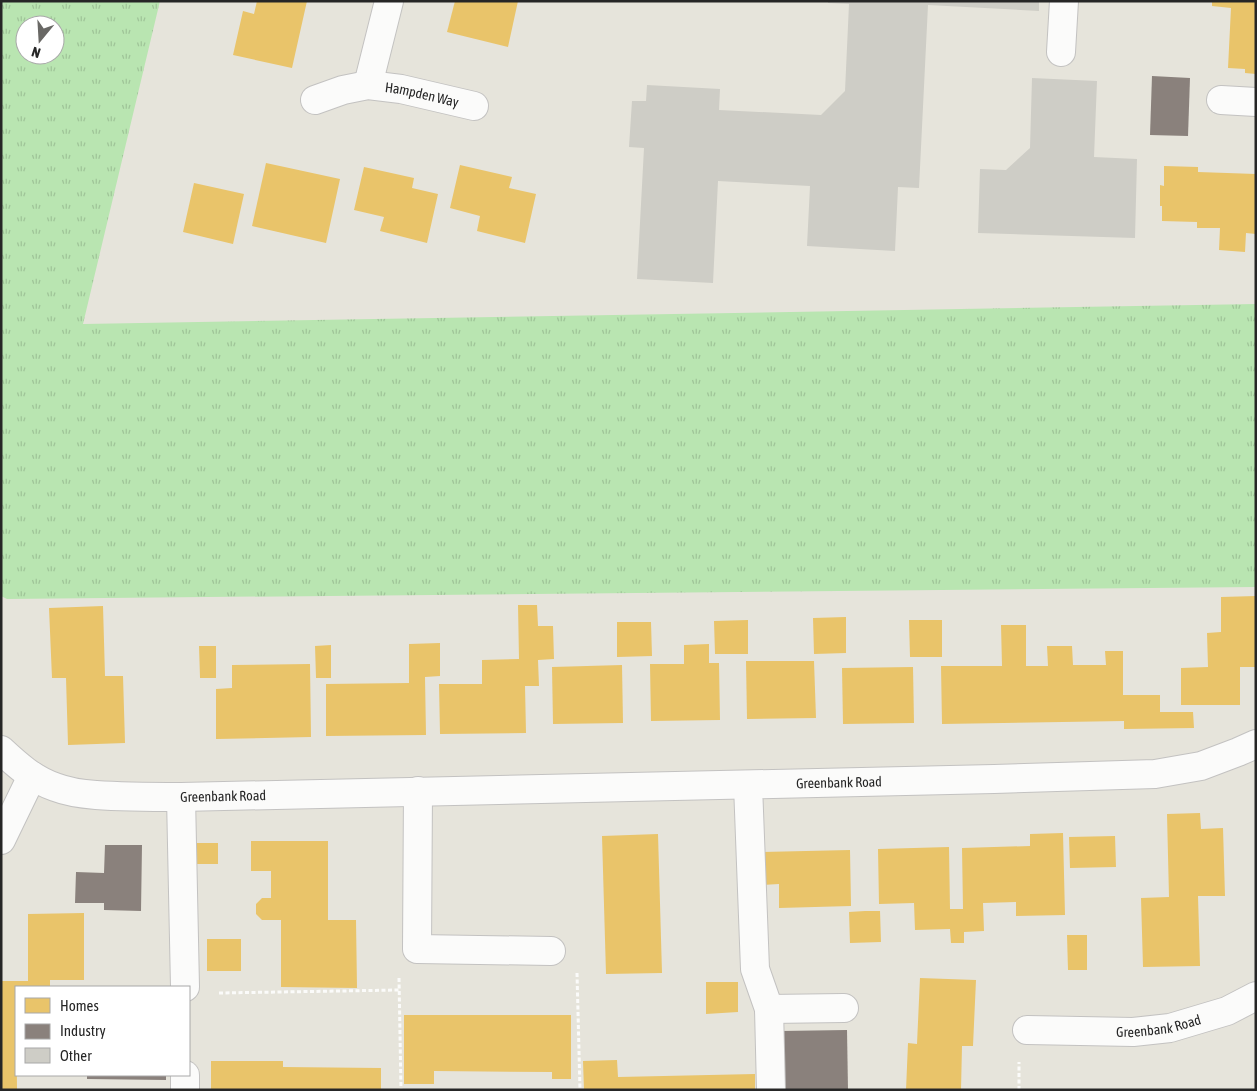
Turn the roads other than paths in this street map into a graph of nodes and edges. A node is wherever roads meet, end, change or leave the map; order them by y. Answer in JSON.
{"nodes":[{"id":1,"x":389,"y":1,"type":"edge"},
{"id":2,"x":1064,"y":1,"type":"edge"},
{"id":3,"x":1061,"y":52,"type":"dead end"},
{"id":4,"x":368,"y":85,"type":"junction"},
{"id":5,"x":315,"y":100,"type":"dead end"},
{"id":6,"x":1221,"y":100,"type":"dead end"},
{"id":7,"x":1256,"y":102,"type":"edge"},
{"id":8,"x":474,"y":106,"type":"dead end"},
{"id":9,"x":1256,"y":744,"type":"edge"},
{"id":10,"x":1,"y":750,"type":"edge"},
{"id":11,"x":32,"y":776,"type":"junction"},
{"id":12,"x":748,"y":785,"type":"junction"},
{"id":13,"x":418,"y":792,"type":"junction"},
{"id":14,"x":181,"y":797,"type":"junction"},
{"id":15,"x":1,"y":840,"type":"edge"},
{"id":16,"x":551,"y":951,"type":"road end"},
{"id":17,"x":185,"y":986,"type":"edge"},
{"id":18,"x":1256,"y":996,"type":"edge"},
{"id":19,"x":844,"y":1008,"type":"dead end"},
{"id":20,"x":769,"y":1009,"type":"junction"},
{"id":21,"x":1027,"y":1030,"type":"dead end"},
{"id":22,"x":185,"y":1076,"type":"edge"},
{"id":23,"x":185,"y":1090,"type":"edge"},
{"id":24,"x":771,"y":1090,"type":"edge"}],
"edges":[{"from":1,"to":4,"type":"street","name":"Hampden Way"},
{"from":2,"to":3,"type":"street"},
{"from":4,"to":5,"type":"street","name":"Hampden Way"},
{"from":4,"to":8,"type":"street","name":"Hampden Way"},
{"from":6,"to":7,"type":"street"},
{"from":9,"to":12,"type":"street","name":"Greenbank Road"},
{"from":10,"to":11,"type":"street","name":"Greenbank Road"},
{"from":11,"to":14,"type":"street","name":"Greenbank Road"},
{"from":11,"to":15,"type":"street"},
{"from":12,"to":13,"type":"street","name":"Greenbank Road"},
{"from":12,"to":20,"type":"street"},
{"from":13,"to":14,"type":"street","name":"Greenbank Road"},
{"from":13,"to":16,"type":"street"},
{"from":14,"to":17,"type":"street"},
{"from":18,"to":21,"type":"street","name":"Greenbank Road"},
{"from":19,"to":20,"type":"street"},
{"from":20,"to":24,"type":"street"},
{"from":22,"to":23,"type":"street"}]}
